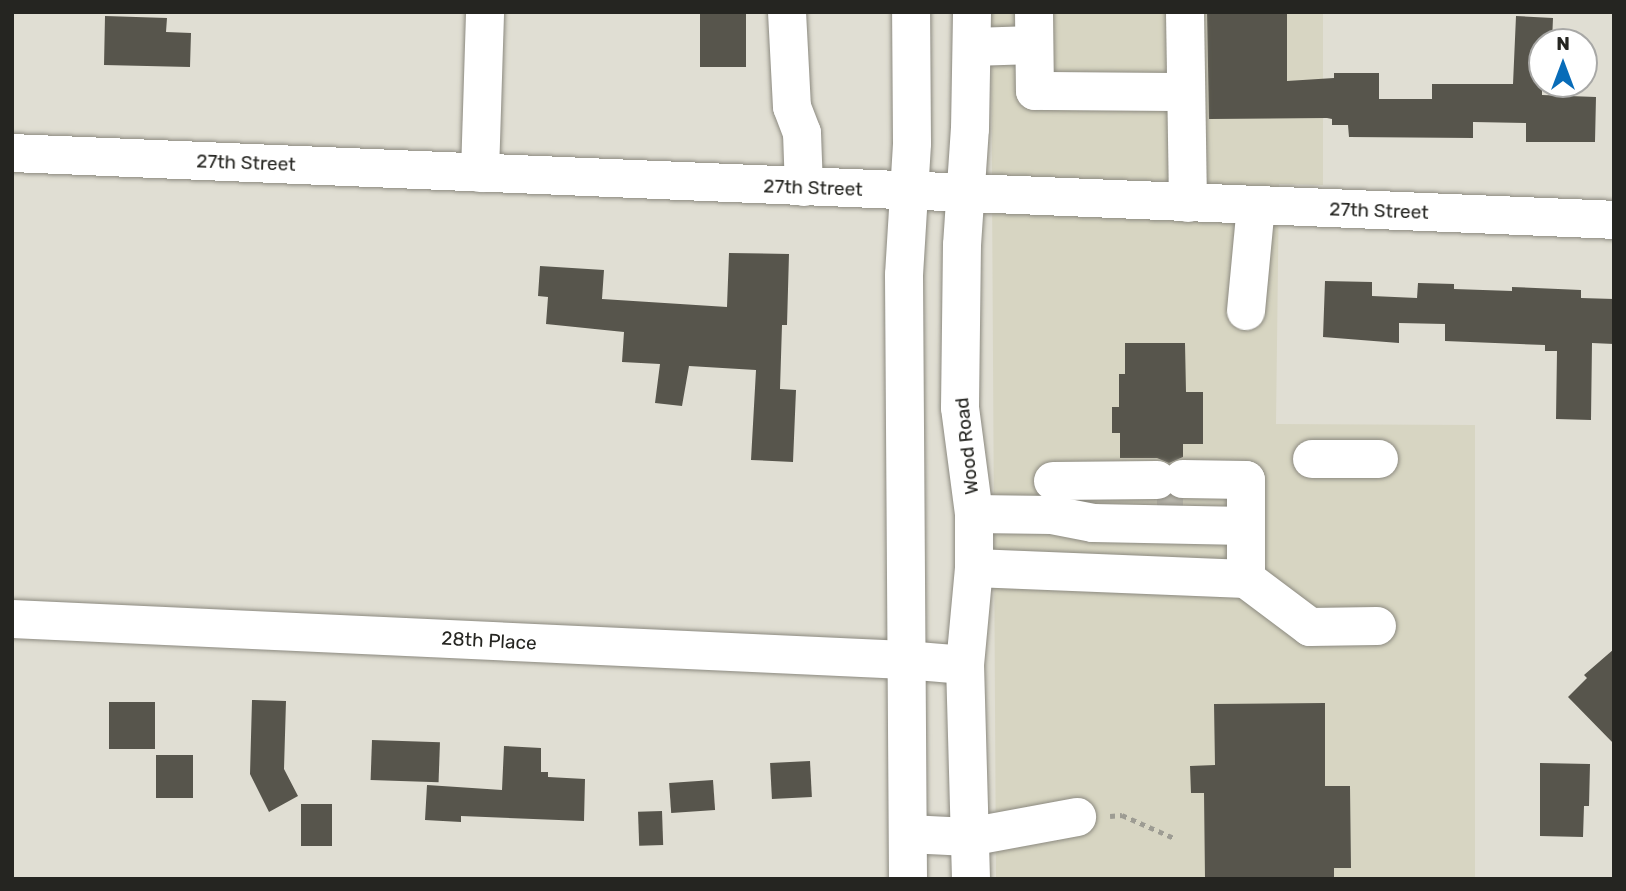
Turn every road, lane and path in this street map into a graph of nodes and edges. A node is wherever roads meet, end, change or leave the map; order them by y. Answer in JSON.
{"nodes":[{"id":1,"x":485,"y":12,"type":"edge"},
{"id":2,"x":787,"y":12,"type":"edge"},
{"id":3,"x":911,"y":12,"type":"edge"},
{"id":4,"x":1185,"y":12,"type":"edge"},
{"id":5,"x":972,"y":29,"type":"edge"},
{"id":6,"x":1034,"y":29,"type":"edge"},
{"id":7,"x":1186,"y":92,"type":"junction"},
{"id":8,"x":12,"y":153,"type":"edge"},
{"id":9,"x":480,"y":173,"type":"junction"},
{"id":10,"x":804,"y":187,"type":"junction"},
{"id":11,"x":911,"y":191,"type":"junction"},
{"id":12,"x":966,"y":193,"type":"junction"},
{"id":13,"x":1188,"y":203,"type":"junction"},
{"id":14,"x":1256,"y":206,"type":"junction"},
{"id":15,"x":1614,"y":220,"type":"edge"},
{"id":16,"x":1246,"y":311,"type":"dead end"},
{"id":17,"x":1312,"y":459,"type":"dead end"},
{"id":18,"x":1379,"y":460,"type":"dead end"},
{"id":19,"x":1052,"y":497,"type":"junction"},
{"id":20,"x":1246,"y":502,"type":"junction"},
{"id":21,"x":974,"y":514,"type":"junction"},
{"id":22,"x":974,"y":568,"type":"junction"},
{"id":23,"x":1246,"y":579,"type":"junction"},
{"id":24,"x":12,"y":619,"type":"edge"},
{"id":25,"x":1377,"y":626,"type":"dead end"},
{"id":26,"x":905,"y":660,"type":"junction"},
{"id":27,"x":965,"y":665,"type":"junction"},
{"id":28,"x":1077,"y":817,"type":"joint"},
{"id":29,"x":908,"y":834,"type":"junction"},
{"id":30,"x":969,"y":837,"type":"junction"},
{"id":31,"x":1174,"y":838,"type":"dead end"},
{"id":32,"x":908,"y":879,"type":"edge"},
{"id":33,"x":971,"y":879,"type":"edge"}],
"edges":[{"from":1,"to":9,"type":"street"},
{"from":2,"to":10,"type":"street"},
{"from":3,"to":11,"type":"street"},
{"from":4,"to":7,"type":"street"},
{"from":5,"to":6,"type":"street"},
{"from":5,"to":12,"type":"street","name":"Wood Road"},
{"from":6,"to":7,"type":"street"},
{"from":7,"to":13,"type":"street"},
{"from":8,"to":9,"type":"street","name":"27th Street"},
{"from":9,"to":10,"type":"street","name":"27th Street"},
{"from":10,"to":11,"type":"street","name":"27th Street"},
{"from":11,"to":12,"type":"street","name":"27th Street"},
{"from":11,"to":26,"type":"street"},
{"from":12,"to":13,"type":"street","name":"27th Street"},
{"from":12,"to":21,"type":"street","name":"Wood Road"},
{"from":13,"to":14,"type":"street","name":"27th Street"},
{"from":14,"to":15,"type":"street","name":"27th Street"},
{"from":14,"to":16,"type":"street"},
{"from":17,"to":18,"type":"street"},
{"from":19,"to":20,"type":"street"},
{"from":19,"to":20,"type":"street"},
{"from":19,"to":21,"type":"street"},
{"from":20,"to":23,"type":"street"},
{"from":21,"to":22,"type":"street","name":"Wood Road"},
{"from":22,"to":23,"type":"street"},
{"from":22,"to":27,"type":"street","name":"Wood Road"},
{"from":23,"to":25,"type":"street"},
{"from":24,"to":26,"type":"street","name":"28th Place"},
{"from":26,"to":27,"type":"street","name":"28th Place"},
{"from":26,"to":29,"type":"street"},
{"from":27,"to":30,"type":"street","name":"Wood Road"},
{"from":28,"to":30,"type":"street"},
{"from":28,"to":31,"type":"path"},
{"from":29,"to":30,"type":"street"},
{"from":29,"to":32,"type":"street"},
{"from":30,"to":33,"type":"street","name":"Wood Road"}]}
